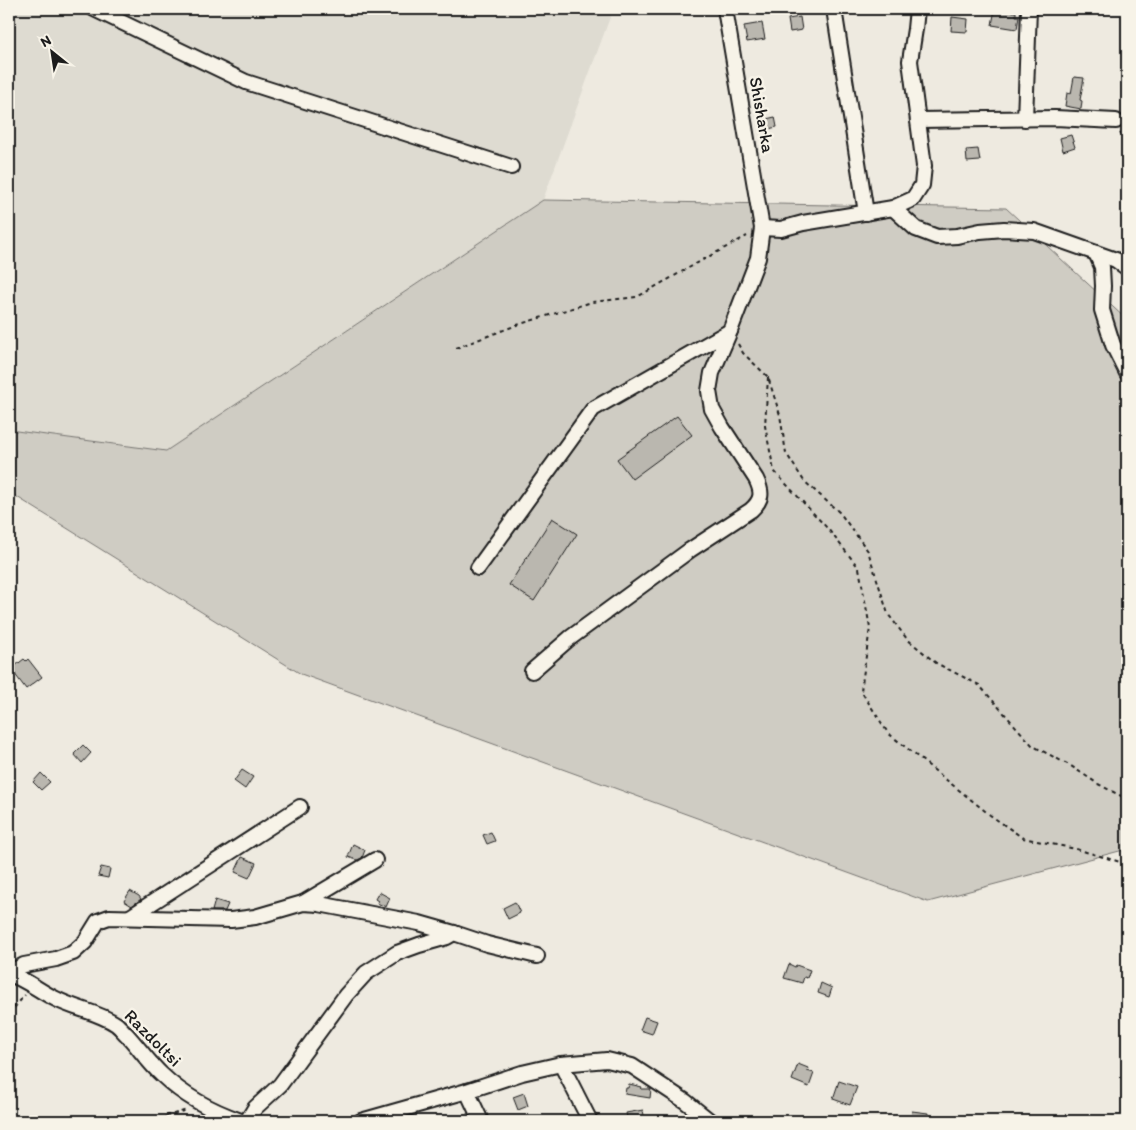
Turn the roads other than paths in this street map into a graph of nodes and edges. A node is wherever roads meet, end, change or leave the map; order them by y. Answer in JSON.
{"nodes":[{"id":1,"x":94,"y":9,"type":"edge"},
{"id":2,"x":725,"y":9,"type":"edge"},
{"id":3,"x":834,"y":9,"type":"edge"},
{"id":4,"x":917,"y":9,"type":"edge"},
{"id":5,"x":1029,"y":9,"type":"edge"},
{"id":6,"x":1025,"y":119,"type":"junction"},
{"id":7,"x":918,"y":120,"type":"junction"},
{"id":8,"x":1116,"y":121,"type":"dead end"},
{"id":9,"x":511,"y":167,"type":"dead end"},
{"id":10,"x":893,"y":208,"type":"junction"},
{"id":11,"x":866,"y":213,"type":"junction"},
{"id":12,"x":762,"y":228,"type":"junction"},
{"id":13,"x":1096,"y":253,"type":"junction"},
{"id":14,"x":1127,"y":268,"type":"edge"},
{"id":15,"x":730,"y":331,"type":"junction"},
{"id":16,"x":1127,"y":373,"type":"edge"},
{"id":17,"x":478,"y":568,"type":"dead end"},
{"id":18,"x":532,"y":671,"type":"dead end"},
{"id":19,"x":300,"y":807,"type":"dead end"},
{"id":20,"x":374,"y":860,"type":"dead end"},
{"id":21,"x":304,"y":903,"type":"junction"},
{"id":22,"x":130,"y":918,"type":"junction"},
{"id":23,"x":454,"y":933,"type":"junction"},
{"id":24,"x":537,"y":956,"type":"dead end"},
{"id":25,"x":10,"y":974,"type":"edge"},
{"id":26,"x":561,"y":1064,"type":"junction"},
{"id":27,"x":467,"y":1091,"type":"junction"},
{"id":28,"x":241,"y":1121,"type":"edge"},
{"id":29,"x":246,"y":1121,"type":"edge"},
{"id":30,"x":361,"y":1121,"type":"edge"},
{"id":31,"x":481,"y":1121,"type":"edge"},
{"id":32,"x":590,"y":1121,"type":"edge"},
{"id":33,"x":710,"y":1121,"type":"edge"}],
"edges":[{"from":1,"to":9,"type":"street"},
{"from":2,"to":12,"type":"street","name":"Shisharka"},
{"from":3,"to":11,"type":"street"},
{"from":4,"to":7,"type":"street"},
{"from":5,"to":6,"type":"street"},
{"from":6,"to":7,"type":"street"},
{"from":6,"to":8,"type":"street"},
{"from":7,"to":10,"type":"street"},
{"from":10,"to":11,"type":"street"},
{"from":10,"to":13,"type":"street"},
{"from":11,"to":12,"type":"street"},
{"from":12,"to":15,"type":"street","name":"Shisharka"},
{"from":13,"to":14,"type":"street"},
{"from":13,"to":16,"type":"street"},
{"from":15,"to":17,"type":"street"},
{"from":15,"to":18,"type":"street","name":"Shisharka"},
{"from":19,"to":22,"type":"street"},
{"from":20,"to":21,"type":"street"},
{"from":21,"to":22,"type":"street"},
{"from":21,"to":23,"type":"street"},
{"from":22,"to":25,"type":"street"},
{"from":23,"to":24,"type":"street"},
{"from":23,"to":29,"type":"street"},
{"from":25,"to":28,"type":"street","name":"Razdoltsi"},
{"from":26,"to":27,"type":"street"},
{"from":26,"to":32,"type":"street"},
{"from":26,"to":33,"type":"street"},
{"from":27,"to":30,"type":"street"},
{"from":27,"to":31,"type":"street"}]}
